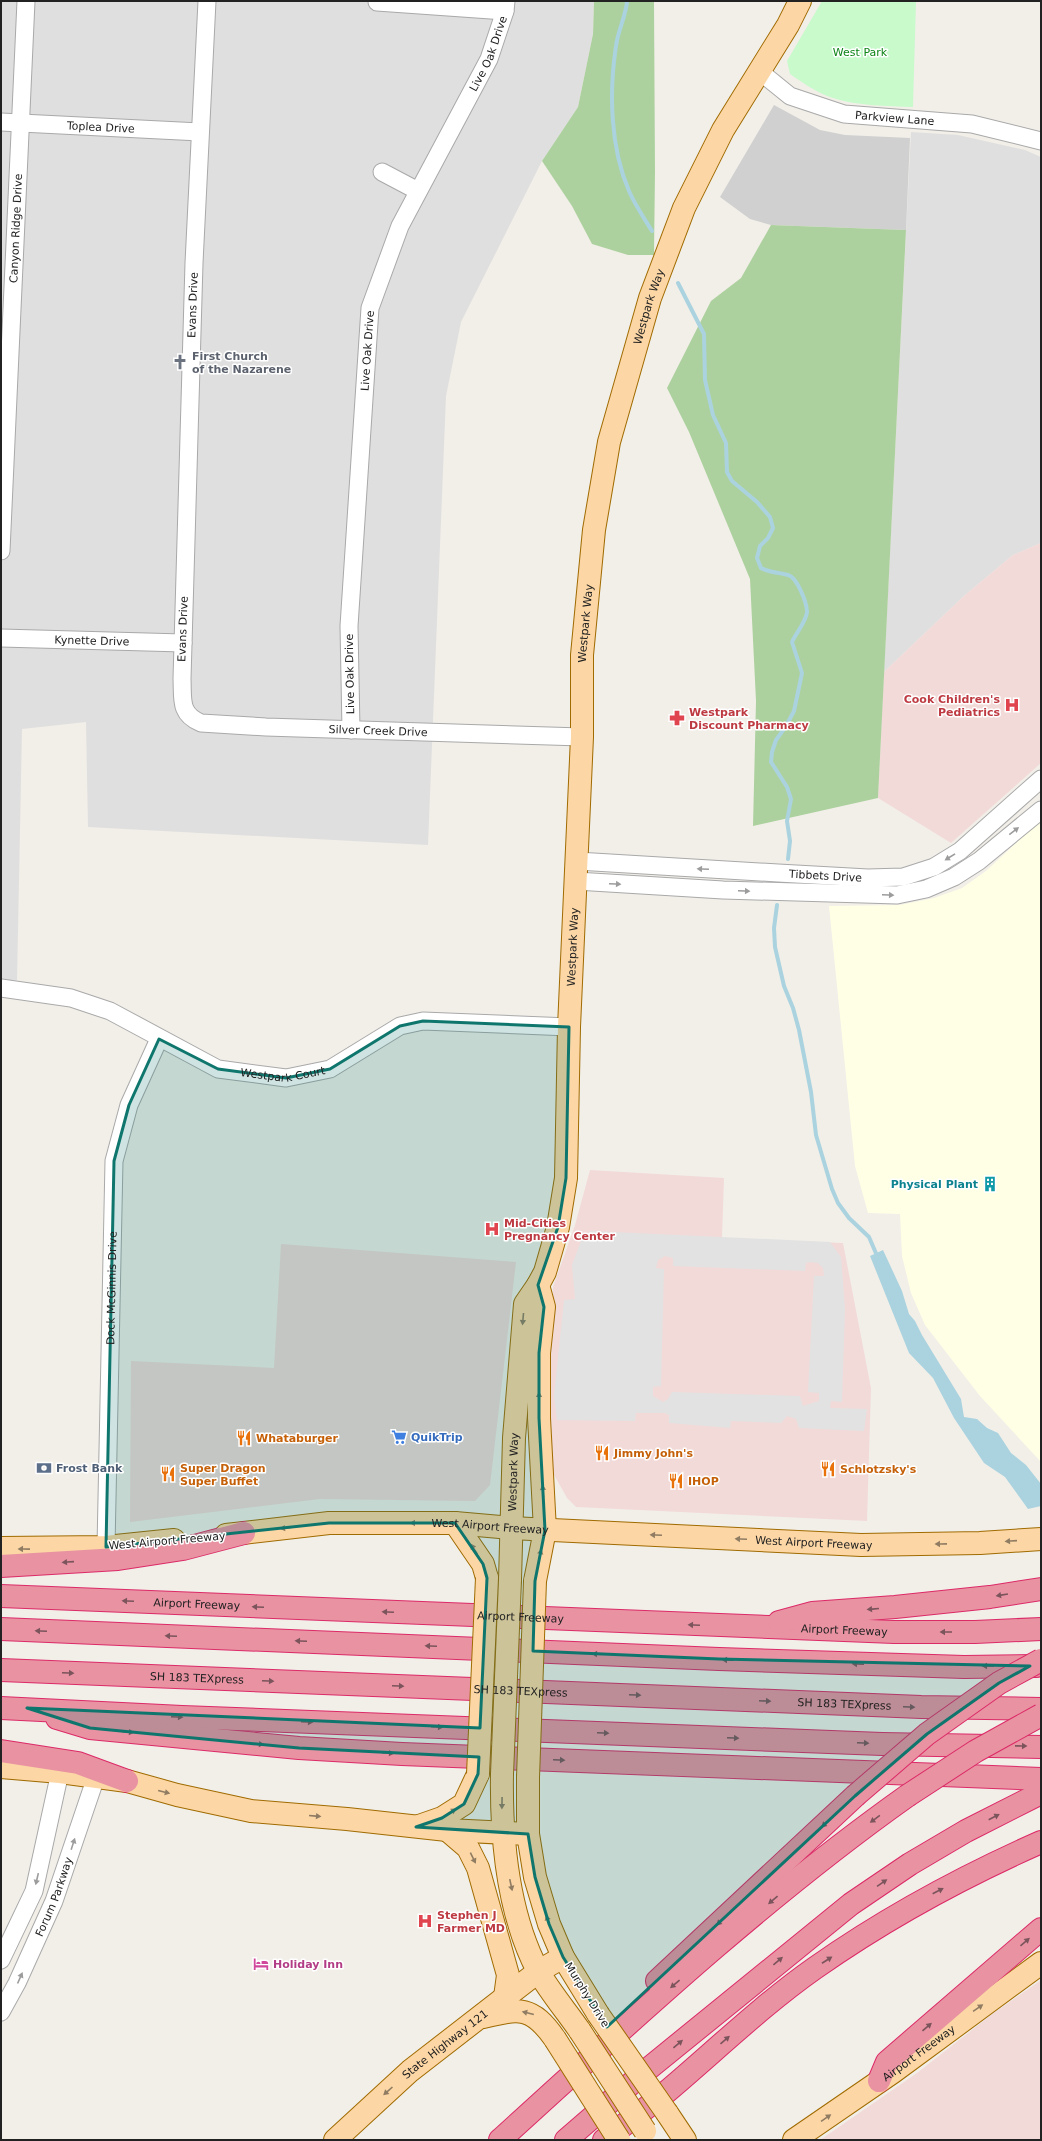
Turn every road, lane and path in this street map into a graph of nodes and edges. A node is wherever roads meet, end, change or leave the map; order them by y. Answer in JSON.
{"nodes":[{"id":1,"x":26,"y":1,"type":"edge"},
{"id":2,"x":207,"y":1,"type":"edge"},
{"id":3,"x":800,"y":1,"type":"edge"},
{"id":4,"x":377,"y":2,"type":"dead end"},
{"id":5,"x":506,"y":6,"type":"edge"},
{"id":6,"x":758,"y":70,"type":"junction"},
{"id":7,"x":1,"y":122,"type":"edge"},
{"id":8,"x":20,"y":123,"type":"junction"},
{"id":9,"x":200,"y":132,"type":"junction"},
{"id":10,"x":1041,"y":141,"type":"edge"},
{"id":11,"x":382,"y":172,"type":"dead end"},
{"id":12,"x":418,"y":191,"type":"junction"},
{"id":13,"x":6,"y":292,"type":"edge"},
{"id":14,"x":3,"y":466,"type":"edge"},
{"id":15,"x":1,"y":551,"type":"edge"},
{"id":16,"x":1,"y":638,"type":"edge"},
{"id":17,"x":183,"y":643,"type":"junction"},
{"id":18,"x":183,"y":705,"type":"joint"},
{"id":19,"x":351,"y":730,"type":"junction"},
{"id":20,"x":582,"y":737,"type":"junction"},
{"id":21,"x":1041,"y":779,"type":"edge"},
{"id":22,"x":1041,"y":810,"type":"edge"},
{"id":23,"x":980,"y":833,"type":"junction"},
{"id":24,"x":994,"y":847,"type":"junction"},
{"id":25,"x":576,"y":871,"type":"junction"},
{"id":26,"x":868,"y":886,"type":"junction"},
{"id":27,"x":1,"y":988,"type":"edge"},
{"id":28,"x":569,"y":1027,"type":"junction"},
{"id":29,"x":159,"y":1039,"type":"junction"},
{"id":30,"x":538,"y":1285,"type":"junction"},
{"id":31,"x":455,"y":1523,"type":"junction"},
{"id":32,"x":511,"y":1528,"type":"junction"},
{"id":33,"x":545,"y":1530,"type":"junction"},
{"id":34,"x":244,"y":1533,"type":"junction"},
{"id":35,"x":1041,"y":1539,"type":"edge"},
{"id":36,"x":106,"y":1547,"type":"junction"},
{"id":37,"x":1,"y":1548,"type":"edge"},
{"id":38,"x":1,"y":1566,"type":"edge"},
{"id":39,"x":1041,"y":1589,"type":"edge"},
{"id":40,"x":1,"y":1596,"type":"edge"},
{"id":41,"x":760,"y":1627,"type":"junction"},
{"id":42,"x":1,"y":1629,"type":"edge"},
{"id":43,"x":1041,"y":1629,"type":"edge"},
{"id":44,"x":1041,"y":1660,"type":"edge"},
{"id":45,"x":1041,"y":1666,"type":"edge"},
{"id":46,"x":1,"y":1670,"type":"edge"},
{"id":47,"x":1,"y":1708,"type":"edge"},
{"id":48,"x":27,"y":1708,"type":"junction"},
{"id":49,"x":1041,"y":1709,"type":"edge"},
{"id":50,"x":1041,"y":1715,"type":"edge"},
{"id":51,"x":1041,"y":1747,"type":"edge"},
{"id":52,"x":1,"y":1751,"type":"edge"},
{"id":53,"x":1,"y":1767,"type":"edge"},
{"id":54,"x":60,"y":1772,"type":"junction"},
{"id":55,"x":96,"y":1777,"type":"junction"},
{"id":56,"x":1041,"y":1779,"type":"edge"},
{"id":57,"x":127,"y":1781,"type":"junction"},
{"id":58,"x":1034,"y":1797,"type":"edge"},
{"id":59,"x":416,"y":1827,"type":"junction"},
{"id":60,"x":447,"y":1830,"type":"junction"},
{"id":61,"x":505,"y":1832,"type":"junction"},
{"id":62,"x":528,"y":1834,"type":"junction"},
{"id":63,"x":1041,"y":1842,"type":"edge"},
{"id":64,"x":27,"y":1907,"type":"junction"},
{"id":65,"x":47,"y":1916,"type":"junction"},
{"id":66,"x":1041,"y":1929,"type":"edge"},
{"id":67,"x":563,"y":1957,"type":"junction"},
{"id":68,"x":1,"y":1960,"type":"edge"},
{"id":69,"x":1041,"y":1963,"type":"edge"},
{"id":70,"x":538,"y":1971,"type":"junction"},
{"id":71,"x":505,"y":1997,"type":"junction"},
{"id":72,"x":1,"y":2012,"type":"edge"},
{"id":73,"x":479,"y":2018,"type":"junction"},
{"id":74,"x":879,"y":2081,"type":"junction"},
{"id":75,"x":648,"y":2136,"type":"edge"},
{"id":76,"x":335,"y":2140,"type":"edge"},
{"id":77,"x":492,"y":2140,"type":"edge"},
{"id":78,"x":500,"y":2140,"type":"edge"},
{"id":79,"x":566,"y":2140,"type":"edge"},
{"id":80,"x":604,"y":2140,"type":"edge"},
{"id":81,"x":619,"y":2140,"type":"edge"},
{"id":82,"x":685,"y":2140,"type":"edge"},
{"id":83,"x":794,"y":2140,"type":"edge"}],
"edges":[{"from":1,"to":8,"type":"street","name":"Canyon Ridge Drive"},
{"from":2,"to":9,"type":"street","name":"Evans Drive"},
{"from":3,"to":6,"type":"main road","name":"Westpark Way"},
{"from":4,"to":5,"type":"street"},
{"from":5,"to":12,"type":"street","name":"Live Oak Drive"},
{"from":6,"to":10,"type":"street","name":"Parkview Lane"},
{"from":6,"to":20,"type":"main road","name":"Westpark Way"},
{"from":7,"to":8,"type":"street","name":"Toplea Drive"},
{"from":8,"to":9,"type":"street","name":"Toplea Drive"},
{"from":8,"to":13,"type":"street","name":"Canyon Ridge Drive"},
{"from":9,"to":17,"type":"street","name":"Evans Drive"},
{"from":11,"to":12,"type":"street"},
{"from":12,"to":19,"type":"street","name":"Live Oak Drive"},
{"from":13,"to":14,"type":"street","name":"Canyon Ridge Drive"},
{"from":14,"to":15,"type":"street","name":"Canyon Ridge Drive"},
{"from":16,"to":17,"type":"street","name":"Kynette Drive"},
{"from":17,"to":18,"type":"street","name":"Evans Drive"},
{"from":18,"to":19,"type":"street","name":"Silver Creek Drive"},
{"from":19,"to":20,"type":"street","name":"Silver Creek Drive"},
{"from":20,"to":25,"type":"main road","name":"Westpark Way"},
{"from":21,"to":23,"type":"street","name":"Tibbets Drive"},
{"from":24,"to":22,"type":"street","name":"Tibbets Drive","one_way":true},
{"from":23,"to":24,"type":"street"},
{"from":23,"to":26,"type":"street","name":"Tibbets Drive","one_way":true},
{"from":26,"to":24,"type":"street","name":"Tibbets Drive","one_way":true},
{"from":25,"to":26,"type":"street","name":"Tibbets Drive"},
{"from":25,"to":28,"type":"main road","name":"Westpark Way"},
{"from":27,"to":29,"type":"street","name":"Westpark Court"},
{"from":28,"to":29,"type":"street","name":"Westpark Court"},
{"from":28,"to":30,"type":"main road","name":"Westpark Way"},
{"from":29,"to":36,"type":"street","name":"Dock McGinnis Drive"},
{"from":30,"to":32,"type":"main road","name":"Westpark Way","one_way":true},
{"from":33,"to":30,"type":"main road","one_way":true},
{"from":31,"to":32,"type":"main road","name":"West Airport Freeway"},
{"from":31,"to":34,"type":"main road","name":"West Airport Freeway","one_way":true},
{"from":59,"to":31,"type":"main road","one_way":true,"bridge":true},
{"from":32,"to":33,"type":"main road","name":"West Airport Freeway"},
{"from":32,"to":61,"type":"main road","name":"Westpark Way","one_way":true,"bridge":true},
{"from":35,"to":33,"type":"main road","name":"West Airport Freeway","one_way":true},
{"from":62,"to":33,"type":"main road","one_way":true,"bridge":true},
{"from":34,"to":36,"type":"main road","name":"West Airport Freeway"},
{"from":34,"to":38,"type":"highway","one_way":true},
{"from":36,"to":37,"type":"main road","name":"West Airport Freeway","one_way":true},
{"from":39,"to":41,"type":"highway","one_way":true},
{"from":41,"to":40,"type":"highway","name":"Airport Freeway","one_way":true},
{"from":43,"to":41,"type":"highway","name":"Airport Freeway","one_way":true},
{"from":45,"to":42,"type":"highway","one_way":true},
{"from":44,"to":77,"type":"highway","one_way":true,"bridge":true},
{"from":46,"to":49,"type":"highway","name":"SH 183 TEXpress","one_way":true},
{"from":47,"to":48,"type":"highway"},
{"from":48,"to":51,"type":"highway","one_way":true},
{"from":48,"to":56,"type":"highway","one_way":true},
{"from":50,"to":78,"type":"highway","one_way":true,"bridge":true},
{"from":52,"to":57,"type":"highway"},
{"from":53,"to":54,"type":"main road"},
{"from":54,"to":55,"type":"main road"},
{"from":54,"to":64,"type":"street","name":"Forum Parkway","one_way":true},
{"from":55,"to":57,"type":"main road"},
{"from":65,"to":55,"type":"street","name":"Forum Parkway","one_way":true},
{"from":57,"to":59,"type":"main road","one_way":true},
{"from":79,"to":58,"type":"highway","one_way":true},
{"from":59,"to":60,"type":"main road"},
{"from":60,"to":61,"type":"main road"},
{"from":60,"to":71,"type":"main road","one_way":true},
{"from":61,"to":62,"type":"main road"},
{"from":61,"to":70,"type":"main road","one_way":true},
{"from":67,"to":62,"type":"main road","name":"Murphy Drive","one_way":true},
{"from":80,"to":63,"type":"highway","one_way":true},
{"from":64,"to":65,"type":"street"},
{"from":64,"to":68,"type":"street","name":"Forum Parkway"},
{"from":72,"to":65,"type":"street","name":"Forum Parkway","one_way":true},
{"from":74,"to":66,"type":"highway","one_way":true},
{"from":67,"to":70,"type":"main road","name":"State Highway 121"},
{"from":67,"to":82,"type":"main road","name":"Murphy Drive","bridge":true},
{"from":74,"to":69,"type":"main road","name":"Airport Freeway","one_way":true},
{"from":70,"to":71,"type":"main road","name":"State Highway 121"},
{"from":70,"to":75,"type":"main road","bridge":true},
{"from":71,"to":73,"type":"main road","name":"State Highway 121"},
{"from":73,"to":76,"type":"main road","name":"State Highway 121","one_way":true},
{"from":81,"to":73,"type":"main road","one_way":true,"bridge":true},
{"from":83,"to":74,"type":"main road","name":"Airport Freeway","one_way":true}]}
